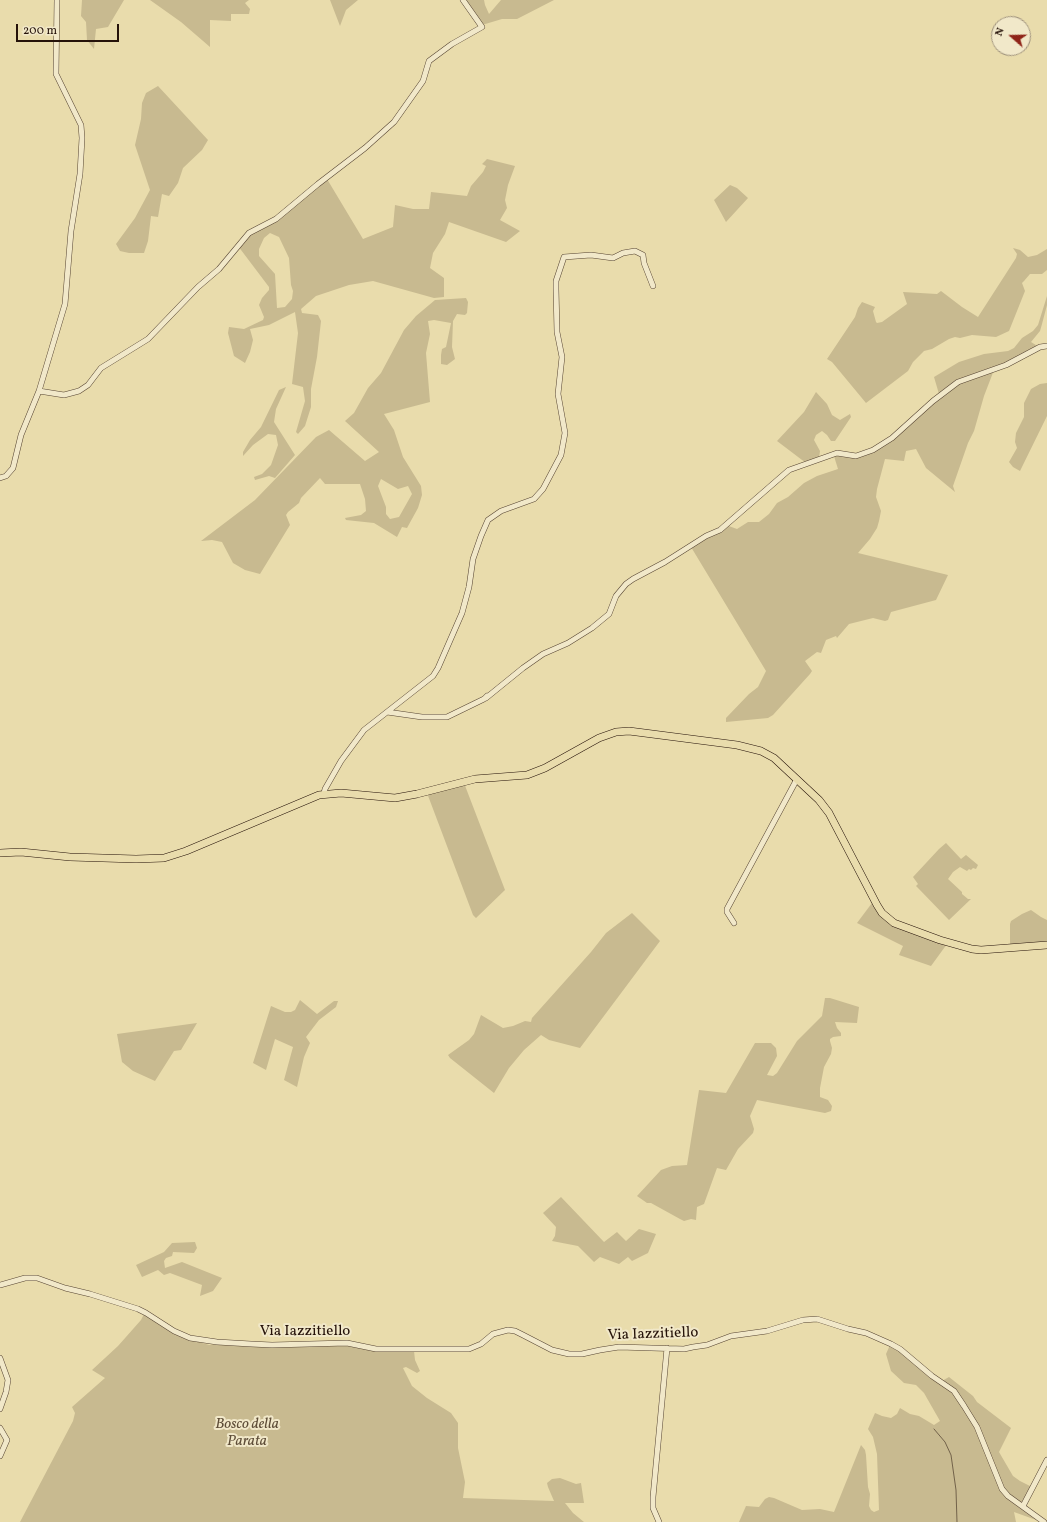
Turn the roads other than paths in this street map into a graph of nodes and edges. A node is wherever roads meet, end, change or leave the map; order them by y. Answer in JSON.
{"nodes":[{"id":1,"x":57,"y":0,"type":"edge"},
{"id":2,"x":463,"y":0,"type":"edge"},
{"id":3,"x":653,"y":286,"type":"dead end"},
{"id":4,"x":1047,"y":346,"type":"edge"},
{"id":5,"x":39,"y":391,"type":"junction"},
{"id":6,"x":0,"y":478,"type":"edge"},
{"id":7,"x":386,"y":712,"type":"junction"},
{"id":8,"x":797,"y":779,"type":"junction"},
{"id":9,"x":324,"y":794,"type":"junction"},
{"id":10,"x":0,"y":853,"type":"edge"},
{"id":11,"x":734,"y":923,"type":"dead end"},
{"id":12,"x":1047,"y":945,"type":"edge"},
{"id":13,"x":0,"y":1285,"type":"edge"},
{"id":14,"x":667,"y":1348,"type":"junction"},
{"id":15,"x":0,"y":1358,"type":"edge"},
{"id":16,"x":0,"y":1409,"type":"edge"},
{"id":17,"x":0,"y":1428,"type":"edge"},
{"id":18,"x":0,"y":1456,"type":"edge"},
{"id":19,"x":1047,"y":1460,"type":"edge"},
{"id":20,"x":1022,"y":1506,"type":"junction"},
{"id":21,"x":659,"y":1522,"type":"edge"},
{"id":22,"x":1044,"y":1522,"type":"edge"}],
"edges":[{"from":1,"to":5,"type":"street"},
{"from":2,"to":5,"type":"street"},
{"from":3,"to":7,"type":"street"},
{"from":4,"to":7,"type":"street"},
{"from":5,"to":6,"type":"street"},
{"from":7,"to":9,"type":"street"},
{"from":8,"to":9,"type":"main road"},
{"from":8,"to":11,"type":"street"},
{"from":8,"to":12,"type":"main road"},
{"from":9,"to":10,"type":"main road"},
{"from":13,"to":14,"type":"street","name":"Via Iazzitiello"},
{"from":14,"to":20,"type":"street","name":"Via Iazzitiello"},
{"from":14,"to":21,"type":"street"},
{"from":15,"to":16,"type":"street"},
{"from":17,"to":18,"type":"street"},
{"from":19,"to":20,"type":"street"},
{"from":20,"to":22,"type":"street","name":"Via Iazzitiello"}]}
